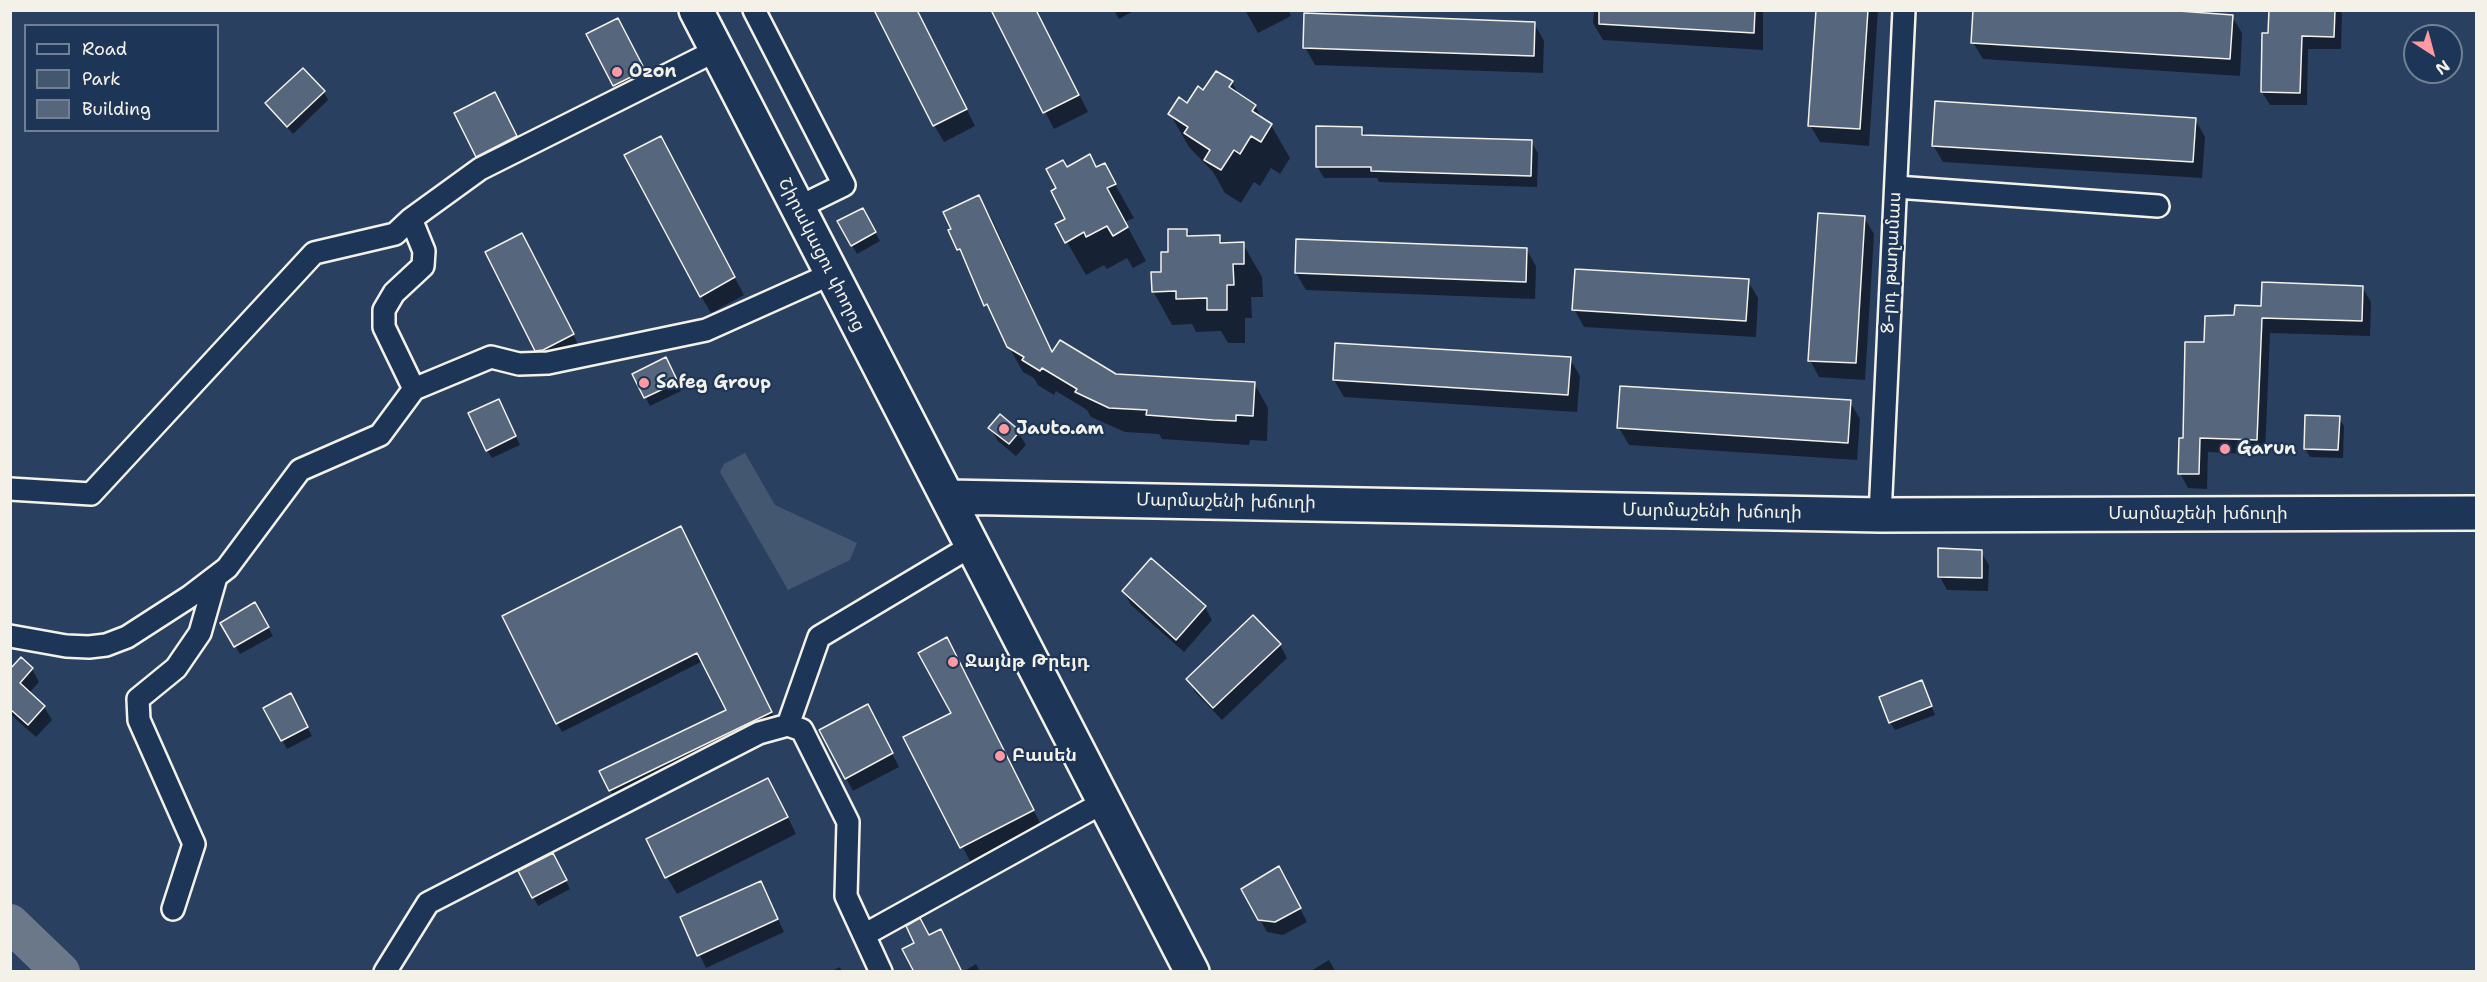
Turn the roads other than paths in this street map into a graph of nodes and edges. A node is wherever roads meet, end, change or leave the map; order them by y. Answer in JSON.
{"nodes":[{"id":1,"x":696,"y":10,"type":"edge"},
{"id":2,"x":754,"y":10,"type":"edge"},
{"id":3,"x":1904,"y":10,"type":"edge"},
{"id":4,"x":717,"y":50,"type":"junction"},
{"id":5,"x":1896,"y":187,"type":"junction"},
{"id":6,"x":2158,"y":206,"type":"dead end"},
{"id":7,"x":796,"y":208,"type":"junction"},
{"id":8,"x":411,"y":219,"type":"junction"},
{"id":9,"x":831,"y":274,"type":"junction"},
{"id":10,"x":414,"y":389,"type":"junction"},
{"id":11,"x":10,"y":489,"type":"edge"},
{"id":12,"x":948,"y":497,"type":"junction"},
{"id":13,"x":2476,"y":513,"type":"edge"},
{"id":14,"x":1880,"y":515,"type":"junction"},
{"id":15,"x":973,"y":545,"type":"junction"},
{"id":16,"x":216,"y":577,"type":"junction"},
{"id":17,"x":10,"y":636,"type":"edge"},
{"id":18,"x":788,"y":725,"type":"junction"},
{"id":19,"x":1104,"y":802,"type":"junction"},
{"id":20,"x":173,"y":909,"type":"dead end"},
{"id":21,"x":864,"y":935,"type":"junction"},
{"id":22,"x":385,"y":972,"type":"edge"},
{"id":23,"x":881,"y":972,"type":"edge"},
{"id":24,"x":1192,"y":972,"type":"edge"}],
"edges":[{"from":1,"to":4,"type":"main road","name":"Շիրակացու փողոց"},
{"from":2,"to":7,"type":"street"},
{"from":3,"to":5,"type":"street","name":"8-րդ թաղամաս"},
{"from":4,"to":7,"type":"main road","name":"Շիրակացու փողոց"},
{"from":4,"to":8,"type":"street"},
{"from":5,"to":6,"type":"street"},
{"from":5,"to":14,"type":"street","name":"8-րդ թաղամաս"},
{"from":7,"to":9,"type":"main road","name":"Շիրակացու փողոց"},
{"from":8,"to":10,"type":"street"},
{"from":8,"to":11,"type":"street"},
{"from":9,"to":10,"type":"street"},
{"from":9,"to":12,"type":"main road","name":"Շիրակացու փողոց"},
{"from":10,"to":16,"type":"street"},
{"from":12,"to":14,"type":"main road","name":"Մարմաշենի խճուղի"},
{"from":12,"to":15,"type":"main road","name":"Շիրակացու փողոց"},
{"from":13,"to":14,"type":"main road","name":"Մարմաշենի խճուղի"},
{"from":15,"to":18,"type":"street"},
{"from":15,"to":19,"type":"main road","name":"Շիրակացու փողոց"},
{"from":16,"to":17,"type":"street"},
{"from":16,"to":20,"type":"street"},
{"from":18,"to":21,"type":"street"},
{"from":18,"to":22,"type":"street"},
{"from":19,"to":21,"type":"street"},
{"from":19,"to":24,"type":"main road","name":"Շիրակացու փողոց"},
{"from":21,"to":23,"type":"street"}]}
